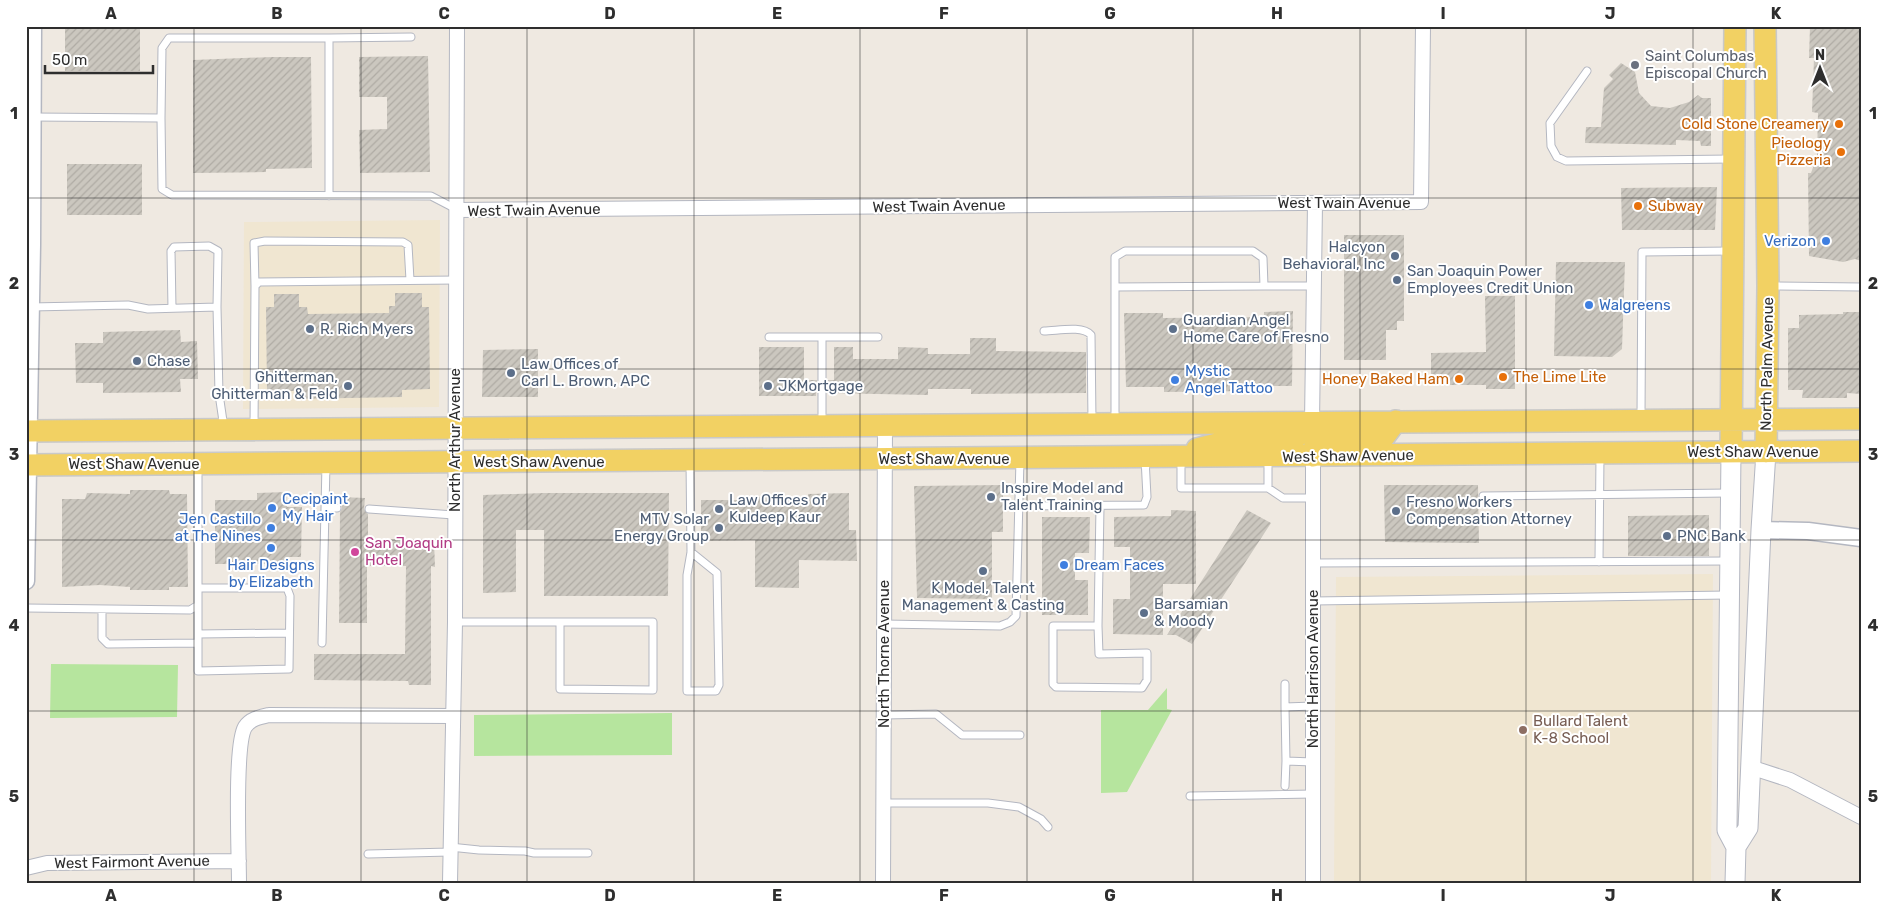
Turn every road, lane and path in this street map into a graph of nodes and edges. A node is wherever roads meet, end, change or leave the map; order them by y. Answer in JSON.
{"nodes":[{"id":1,"x":33,"y":26,"type":"edge"},
{"id":2,"x":457,"y":26,"type":"edge"},
{"id":3,"x":1423,"y":26,"type":"edge"},
{"id":4,"x":1735,"y":26,"type":"edge"},
{"id":5,"x":1765,"y":26,"type":"edge"},
{"id":6,"x":329,"y":38,"type":"junction"},
{"id":7,"x":411,"y":38,"type":"dead end"},
{"id":8,"x":1587,"y":71,"type":"dead end"},
{"id":9,"x":32,"y":118,"type":"junction"},
{"id":10,"x":162,"y":118,"type":"junction"},
{"id":11,"x":1734,"y":159,"type":"junction"},
{"id":12,"x":329,"y":196,"type":"junction"},
{"id":13,"x":1315,"y":203,"type":"junction"},
{"id":14,"x":458,"y":210,"type":"junction"},
{"id":15,"x":29,"y":245,"type":"edge"},
{"id":16,"x":1733,"y":251,"type":"junction"},
{"id":17,"x":410,"y":280,"type":"junction"},
{"id":18,"x":457,"y":280,"type":"junction"},
{"id":19,"x":255,"y":286,"type":"junction"},
{"id":20,"x":1264,"y":286,"type":"junction"},
{"id":21,"x":1314,"y":286,"type":"junction"},
{"id":22,"x":1768,"y":286,"type":"junction"},
{"id":23,"x":1115,"y":287,"type":"junction"},
{"id":24,"x":1861,"y":287,"type":"edge"},
{"id":25,"x":31,"y":306,"type":"junction"},
{"id":26,"x":172,"y":308,"type":"junction"},
{"id":27,"x":217,"y":308,"type":"junction"},
{"id":28,"x":1044,"y":331,"type":"dead end"},
{"id":29,"x":769,"y":337,"type":"dead end"},
{"id":30,"x":822,"y":337,"type":"junction"},
{"id":31,"x":878,"y":337,"type":"dead end"},
{"id":32,"x":28,"y":347,"type":"edge"},
{"id":33,"x":1861,"y":419,"type":"edge"},
{"id":34,"x":1641,"y":420,"type":"junction"},
{"id":35,"x":1731,"y":420,"type":"junction"},
{"id":36,"x":1766,"y":420,"type":"junction"},
{"id":37,"x":1396,"y":421,"type":"junction"},
{"id":38,"x":1312,"y":423,"type":"junction"},
{"id":39,"x":1092,"y":424,"type":"junction"},
{"id":40,"x":1116,"y":424,"type":"junction"},
{"id":41,"x":885,"y":425,"type":"junction"},
{"id":42,"x":822,"y":426,"type":"junction"},
{"id":43,"x":455,"y":430,"type":"junction"},
{"id":44,"x":27,"y":431,"type":"edge"},
{"id":45,"x":224,"y":431,"type":"junction"},
{"id":46,"x":254,"y":431,"type":"junction"},
{"id":47,"x":1861,"y":451,"type":"edge"},
{"id":48,"x":1731,"y":452,"type":"junction"},
{"id":49,"x":1766,"y":452,"type":"junction"},
{"id":50,"x":1600,"y":453,"type":"junction"},
{"id":51,"x":1268,"y":456,"type":"junction"},
{"id":52,"x":1312,"y":456,"type":"junction"},
{"id":53,"x":1145,"y":457,"type":"junction"},
{"id":54,"x":1176,"y":457,"type":"junction"},
{"id":55,"x":1020,"y":458,"type":"junction"},
{"id":56,"x":885,"y":459,"type":"junction"},
{"id":57,"x":690,"y":461,"type":"junction"},
{"id":58,"x":454,"y":462,"type":"junction"},
{"id":59,"x":326,"y":464,"type":"junction"},
{"id":60,"x":27,"y":465,"type":"edge"},
{"id":61,"x":198,"y":465,"type":"junction"},
{"id":62,"x":1268,"y":488,"type":"junction"},
{"id":63,"x":1729,"y":493,"type":"junction"},
{"id":64,"x":1600,"y":495,"type":"junction"},
{"id":65,"x":1483,"y":496,"type":"dead end"},
{"id":66,"x":1313,"y":498,"type":"junction"},
{"id":67,"x":1019,"y":506,"type":"junction"},
{"id":68,"x":1100,"y":506,"type":"junction"},
{"id":69,"x":325,"y":508,"type":"junction"},
{"id":70,"x":337,"y":508,"type":"dead end"},
{"id":71,"x":369,"y":509,"type":"dead end"},
{"id":72,"x":454,"y":515,"type":"junction"},
{"id":73,"x":1761,"y":530,"type":"junction"},
{"id":74,"x":1861,"y":538,"type":"edge"},
{"id":75,"x":27,"y":545,"type":"edge"},
{"id":76,"x":691,"y":552,"type":"junction"},
{"id":77,"x":1728,"y":561,"type":"junction"},
{"id":78,"x":1599,"y":562,"type":"junction"},
{"id":79,"x":1312,"y":563,"type":"junction"},
{"id":80,"x":26,"y":581,"type":"edge"},
{"id":81,"x":198,"y":588,"type":"junction"},
{"id":82,"x":1728,"y":595,"type":"junction"},
{"id":83,"x":1312,"y":601,"type":"junction"},
{"id":84,"x":198,"y":605,"type":"junction"},
{"id":85,"x":26,"y":608,"type":"edge"},
{"id":86,"x":102,"y":610,"type":"junction"},
{"id":87,"x":455,"y":622,"type":"junction"},
{"id":88,"x":560,"y":622,"type":"junction"},
{"id":89,"x":884,"y":624,"type":"junction"},
{"id":90,"x":1098,"y":626,"type":"junction"},
{"id":91,"x":289,"y":633,"type":"junction"},
{"id":92,"x":198,"y":634,"type":"junction"},
{"id":93,"x":198,"y":643,"type":"junction"},
{"id":94,"x":322,"y":643,"type":"dead end"},
{"id":95,"x":1285,"y":684,"type":"dead end"},
{"id":96,"x":1285,"y":706,"type":"junction"},
{"id":97,"x":1312,"y":706,"type":"junction"},
{"id":98,"x":884,"y":715,"type":"junction"},
{"id":99,"x":451,"y":716,"type":"junction"},
{"id":100,"x":1020,"y":735,"type":"dead end"},
{"id":101,"x":1286,"y":761,"type":"junction"},
{"id":102,"x":1312,"y":762,"type":"junction"},
{"id":103,"x":1750,"y":767,"type":"junction"},
{"id":104,"x":1285,"y":786,"type":"dead end"},
{"id":105,"x":1312,"y":794,"type":"junction"},
{"id":106,"x":1190,"y":796,"type":"dead end"},
{"id":107,"x":884,"y":803,"type":"junction"},
{"id":108,"x":1861,"y":817,"type":"edge"},
{"id":109,"x":1048,"y":827,"type":"dead end"},
{"id":110,"x":1736,"y":847,"type":"junction"},
{"id":111,"x":450,"y":850,"type":"junction"},
{"id":112,"x":588,"y":853,"type":"dead end"},
{"id":113,"x":368,"y":854,"type":"dead end"},
{"id":114,"x":239,"y":861,"type":"junction"},
{"id":115,"x":26,"y":868,"type":"edge"},
{"id":116,"x":239,"y":883,"type":"edge"},
{"id":117,"x":450,"y":883,"type":"edge"},
{"id":118,"x":883,"y":883,"type":"edge"},
{"id":119,"x":1312,"y":883,"type":"edge"},
{"id":120,"x":1736,"y":883,"type":"edge"}],
"edges":[{"from":1,"to":9,"type":"street"},
{"from":2,"to":14,"type":"street","name":"North Arthur Avenue"},
{"from":3,"to":13,"type":"street","name":"West Twain Avenue"},
{"from":4,"to":11,"type":"main road","name":"North Palm Avenue"},
{"from":5,"to":22,"type":"main road","name":"North Palm Avenue"},
{"from":6,"to":7,"type":"lane"},
{"from":6,"to":10,"type":"lane"},
{"from":6,"to":12,"type":"lane"},
{"from":8,"to":11,"type":"lane"},
{"from":9,"to":10,"type":"lane"},
{"from":9,"to":15,"type":"street"},
{"from":10,"to":12,"type":"lane"},
{"from":11,"to":16,"type":"main road","name":"North Palm Avenue"},
{"from":12,"to":14,"type":"lane"},
{"from":13,"to":14,"type":"street","name":"West Twain Avenue"},
{"from":13,"to":21,"type":"street"},
{"from":14,"to":18,"type":"street","name":"North Arthur Avenue"},
{"from":15,"to":25,"type":"street"},
{"from":16,"to":34,"type":"lane"},
{"from":16,"to":35,"type":"main road","name":"North Palm Avenue"},
{"from":17,"to":18,"type":"lane"},
{"from":17,"to":19,"type":"lane"},
{"from":17,"to":19,"type":"lane"},
{"from":18,"to":43,"type":"street","name":"North Arthur Avenue"},
{"from":19,"to":46,"type":"lane"},
{"from":20,"to":21,"type":"lane"},
{"from":20,"to":23,"type":"lane"},
{"from":20,"to":23,"type":"lane"},
{"from":21,"to":38,"type":"street"},
{"from":22,"to":24,"type":"lane"},
{"from":22,"to":36,"type":"main road","name":"North Palm Avenue"},
{"from":23,"to":40,"type":"lane"},
{"from":25,"to":26,"type":"lane"},
{"from":25,"to":32,"type":"street"},
{"from":26,"to":27,"type":"lane"},
{"from":26,"to":27,"type":"lane"},
{"from":27,"to":45,"type":"lane"},
{"from":28,"to":39,"type":"lane"},
{"from":29,"to":30,"type":"lane"},
{"from":30,"to":31,"type":"lane"},
{"from":30,"to":42,"type":"lane"},
{"from":32,"to":44,"type":"street"},
{"from":33,"to":36,"type":"main road"},
{"from":34,"to":35,"type":"main road"},
{"from":34,"to":37,"type":"main road"},
{"from":35,"to":36,"type":"main road"},
{"from":35,"to":48,"type":"main road","name":"North Palm Avenue"},
{"from":36,"to":49,"type":"main road","name":"North Palm Avenue"},
{"from":37,"to":38,"type":"main road"},
{"from":37,"to":52,"type":"main road"},
{"from":38,"to":40,"type":"main road"},
{"from":38,"to":54,"type":"main road"},
{"from":39,"to":40,"type":"main road"},
{"from":39,"to":41,"type":"main road"},
{"from":41,"to":42,"type":"main road"},
{"from":41,"to":56,"type":"street","name":"North Thorne Avenue"},
{"from":42,"to":43,"type":"main road"},
{"from":43,"to":46,"type":"main road"},
{"from":43,"to":58,"type":"street","name":"North Arthur Avenue"},
{"from":44,"to":45,"type":"main road"},
{"from":44,"to":60,"type":"street"},
{"from":45,"to":46,"type":"main road"},
{"from":47,"to":49,"type":"main road","name":"West Shaw Avenue"},
{"from":48,"to":49,"type":"main road","name":"West Shaw Avenue"},
{"from":48,"to":50,"type":"main road","name":"West Shaw Avenue"},
{"from":48,"to":63,"type":"main road","name":"North Palm Avenue"},
{"from":49,"to":73,"type":"main road","name":"North Palm Avenue"},
{"from":50,"to":52,"type":"main road","name":"West Shaw Avenue"},
{"from":50,"to":64,"type":"lane"},
{"from":51,"to":52,"type":"main road","name":"West Shaw Avenue"},
{"from":51,"to":54,"type":"main road","name":"West Shaw Avenue"},
{"from":51,"to":62,"type":"lane"},
{"from":52,"to":66,"type":"street","name":"North Harrison Avenue"},
{"from":53,"to":54,"type":"main road","name":"West Shaw Avenue"},
{"from":53,"to":55,"type":"main road","name":"West Shaw Avenue"},
{"from":53,"to":68,"type":"lane"},
{"from":54,"to":62,"type":"lane"},
{"from":55,"to":56,"type":"main road","name":"West Shaw Avenue"},
{"from":55,"to":67,"type":"lane"},
{"from":56,"to":57,"type":"main road","name":"West Shaw Avenue"},
{"from":56,"to":89,"type":"street","name":"North Thorne Avenue"},
{"from":57,"to":58,"type":"main road","name":"West Shaw Avenue"},
{"from":57,"to":76,"type":"lane"},
{"from":58,"to":59,"type":"main road","name":"West Shaw Avenue"},
{"from":58,"to":72,"type":"street","name":"North Arthur Avenue"},
{"from":59,"to":61,"type":"main road","name":"West Shaw Avenue"},
{"from":59,"to":69,"type":"lane"},
{"from":60,"to":61,"type":"main road","name":"West Shaw Avenue"},
{"from":60,"to":75,"type":"street"},
{"from":61,"to":81,"type":"lane"},
{"from":62,"to":66,"type":"lane"},
{"from":63,"to":64,"type":"lane"},
{"from":63,"to":77,"type":"main road","name":"North Palm Avenue"},
{"from":64,"to":65,"type":"lane"},
{"from":64,"to":78,"type":"lane"},
{"from":66,"to":79,"type":"street","name":"North Harrison Avenue"},
{"from":67,"to":68,"type":"lane"},
{"from":67,"to":89,"type":"lane"},
{"from":68,"to":90,"type":"lane"},
{"from":69,"to":70,"type":"lane"},
{"from":69,"to":94,"type":"lane"},
{"from":71,"to":72,"type":"lane"},
{"from":72,"to":87,"type":"street","name":"North Arthur Avenue"},
{"from":73,"to":74,"type":"street"},
{"from":73,"to":103,"type":"main road","name":"North Palm Avenue"},
{"from":75,"to":80,"type":"street"},
{"from":76,"to":76,"type":"lane"},
{"from":77,"to":78,"type":"lane"},
{"from":77,"to":82,"type":"main road","name":"North Palm Avenue"},
{"from":78,"to":79,"type":"lane"},
{"from":79,"to":83,"type":"street","name":"North Harrison Avenue"},
{"from":81,"to":84,"type":"lane"},
{"from":81,"to":91,"type":"lane"},
{"from":82,"to":83,"type":"lane"},
{"from":82,"to":110,"type":"main road","name":"North Palm Avenue"},
{"from":83,"to":97,"type":"street","name":"North Harrison Avenue"},
{"from":84,"to":86,"type":"lane"},
{"from":84,"to":92,"type":"lane"},
{"from":85,"to":86,"type":"lane"},
{"from":86,"to":93,"type":"lane"},
{"from":87,"to":88,"type":"lane"},
{"from":87,"to":99,"type":"street","name":"North Arthur Avenue"},
{"from":88,"to":88,"type":"lane"},
{"from":89,"to":98,"type":"street","name":"North Thorne Avenue"},
{"from":90,"to":90,"type":"lane"},
{"from":91,"to":92,"type":"lane"},
{"from":91,"to":93,"type":"lane"},
{"from":92,"to":93,"type":"lane"},
{"from":95,"to":96,"type":"lane"},
{"from":96,"to":97,"type":"lane"},
{"from":96,"to":101,"type":"lane"},
{"from":97,"to":102,"type":"street","name":"North Harrison Avenue"},
{"from":98,"to":100,"type":"lane"},
{"from":98,"to":107,"type":"street","name":"North Thorne Avenue"},
{"from":99,"to":111,"type":"street","name":"North Arthur Avenue"},
{"from":99,"to":114,"type":"street"},
{"from":101,"to":102,"type":"lane"},
{"from":101,"to":104,"type":"lane"},
{"from":102,"to":105,"type":"street","name":"North Harrison Avenue"},
{"from":103,"to":108,"type":"street"},
{"from":103,"to":110,"type":"main road","name":"North Palm Avenue"},
{"from":105,"to":106,"type":"lane"},
{"from":105,"to":119,"type":"street","name":"North Harrison Avenue"},
{"from":107,"to":109,"type":"lane"},
{"from":107,"to":118,"type":"street","name":"North Thorne Avenue"},
{"from":110,"to":120,"type":"main road","name":"North Palm Avenue"},
{"from":111,"to":112,"type":"lane"},
{"from":111,"to":113,"type":"lane"},
{"from":111,"to":117,"type":"street","name":"North Arthur Avenue"},
{"from":114,"to":115,"type":"street","name":"West Fairmont Avenue"},
{"from":114,"to":116,"type":"street"}]}
